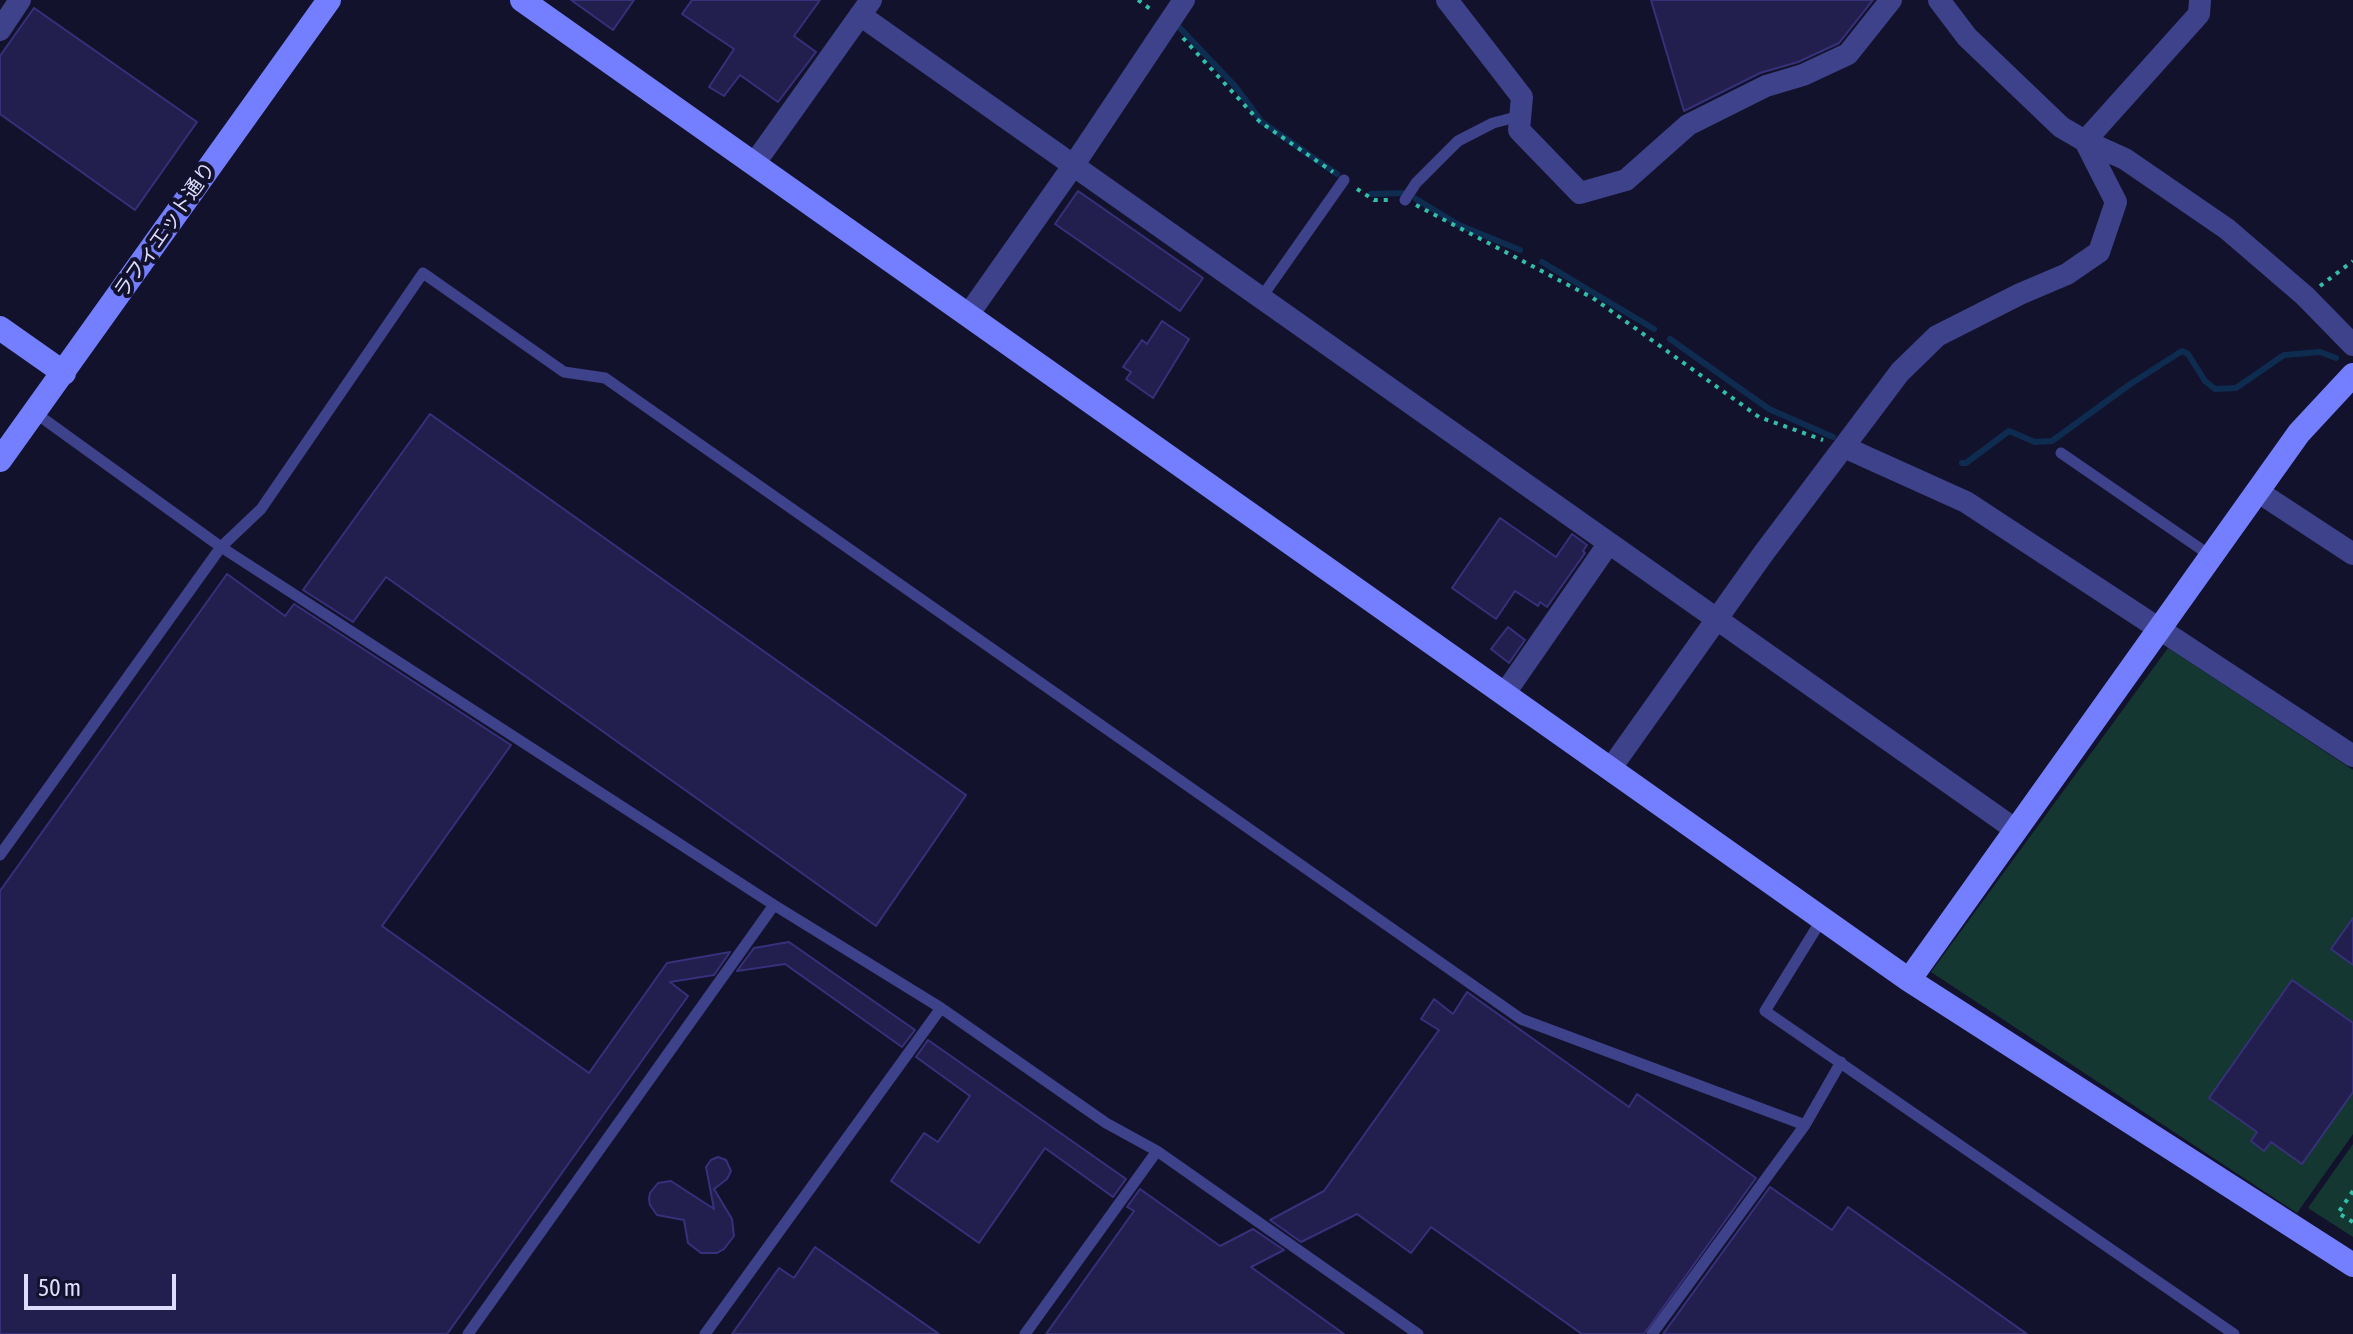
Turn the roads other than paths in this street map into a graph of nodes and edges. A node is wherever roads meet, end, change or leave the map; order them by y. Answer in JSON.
{"nodes":[{"id":1,"x":20,"y":0,"type":"edge"},
{"id":2,"x":329,"y":0,"type":"edge"},
{"id":3,"x":522,"y":0,"type":"edge"},
{"id":4,"x":1184,"y":0,"type":"edge"},
{"id":5,"x":1447,"y":0,"type":"edge"},
{"id":6,"x":1891,"y":0,"type":"edge"},
{"id":7,"x":1939,"y":0,"type":"edge"},
{"id":8,"x":2200,"y":0,"type":"edge"},
{"id":9,"x":866,"y":8,"type":"edge"},
{"id":10,"x":0,"y":30,"type":"edge"},
{"id":11,"x":1520,"y":116,"type":"junction"},
{"id":12,"x":2085,"y":141,"type":"junction"},
{"id":13,"x":754,"y":164,"type":"junction"},
{"id":14,"x":1073,"y":166,"type":"junction"},
{"id":15,"x":1344,"y":180,"type":"road end"},
{"id":16,"x":1405,"y":200,"type":"road end"},
{"id":17,"x":1261,"y":298,"type":"junction"},
{"id":18,"x":968,"y":315,"type":"junction"},
{"id":19,"x":0,"y":328,"type":"edge"},
{"id":20,"x":2353,"y":345,"type":"edge"},
{"id":21,"x":64,"y":373,"type":"junction"},
{"id":22,"x":2353,"y":375,"type":"edge"},
{"id":23,"x":34,"y":412,"type":"junction"},
{"id":24,"x":1844,"y":447,"type":"junction"},
{"id":25,"x":2061,"y":453,"type":"dead end"},
{"id":26,"x":0,"y":460,"type":"edge"},
{"id":27,"x":2257,"y":491,"type":"junction"},
{"id":28,"x":1609,"y":543,"type":"junction"},
{"id":29,"x":221,"y":547,"type":"junction"},
{"id":30,"x":2353,"y":554,"type":"edge"},
{"id":31,"x":2211,"y":556,"type":"junction"},
{"id":32,"x":1717,"y":619,"type":"junction"},
{"id":33,"x":2160,"y":628,"type":"junction"},
{"id":34,"x":1505,"y":693,"type":"junction"},
{"id":35,"x":2353,"y":756,"type":"edge"},
{"id":36,"x":1611,"y":768,"type":"junction"},
{"id":37,"x":2016,"y":830,"type":"junction"},
{"id":38,"x":0,"y":855,"type":"edge"},
{"id":39,"x":774,"y":905,"type":"junction"},
{"id":40,"x":1823,"y":918,"type":"junction"},
{"id":41,"x":1909,"y":980,"type":"junction"},
{"id":42,"x":941,"y":1008,"type":"junction"},
{"id":43,"x":1841,"y":1062,"type":"junction"},
{"id":44,"x":1805,"y":1125,"type":"junction"},
{"id":45,"x":1157,"y":1151,"type":"junction"},
{"id":46,"x":2353,"y":1265,"type":"edge"},
{"id":47,"x":468,"y":1334,"type":"edge"},
{"id":48,"x":705,"y":1334,"type":"edge"},
{"id":49,"x":1025,"y":1334,"type":"edge"},
{"id":50,"x":1418,"y":1334,"type":"edge"},
{"id":51,"x":1652,"y":1334,"type":"edge"},
{"id":52,"x":2234,"y":1334,"type":"edge"}],
"edges":[{"from":1,"to":10,"type":"street"},
{"from":2,"to":21,"type":"street","name":"ラフィエット通り"},
{"from":3,"to":13,"type":"street"},
{"from":4,"to":14,"type":"street"},
{"from":5,"to":11,"type":"street"},
{"from":6,"to":11,"type":"street"},
{"from":7,"to":12,"type":"street"},
{"from":8,"to":12,"type":"street"},
{"from":9,"to":13,"type":"street"},
{"from":9,"to":14,"type":"street"},
{"from":11,"to":16,"type":"lane"},
{"from":12,"to":20,"type":"street"},
{"from":12,"to":24,"type":"street"},
{"from":13,"to":18,"type":"street"},
{"from":14,"to":17,"type":"street"},
{"from":14,"to":18,"type":"street"},
{"from":15,"to":17,"type":"lane"},
{"from":17,"to":28,"type":"street"},
{"from":18,"to":34,"type":"street"},
{"from":19,"to":21,"type":"street"},
{"from":21,"to":23,"type":"street","name":"ラフィエット通り"},
{"from":22,"to":27,"type":"street"},
{"from":23,"to":26,"type":"street","name":"ラフィエット通り"},
{"from":23,"to":29,"type":"lane"},
{"from":24,"to":32,"type":"street"},
{"from":24,"to":33,"type":"street"},
{"from":25,"to":31,"type":"lane"},
{"from":27,"to":30,"type":"street"},
{"from":27,"to":31,"type":"street"},
{"from":28,"to":32,"type":"street"},
{"from":28,"to":34,"type":"street"},
{"from":29,"to":38,"type":"lane"},
{"from":29,"to":39,"type":"lane"},
{"from":29,"to":44,"type":"lane"},
{"from":31,"to":33,"type":"street"},
{"from":32,"to":36,"type":"street"},
{"from":32,"to":37,"type":"street"},
{"from":33,"to":35,"type":"street"},
{"from":33,"to":37,"type":"street"},
{"from":34,"to":36,"type":"street"},
{"from":36,"to":40,"type":"street"},
{"from":37,"to":41,"type":"street"},
{"from":39,"to":42,"type":"lane"},
{"from":39,"to":47,"type":"lane"},
{"from":40,"to":41,"type":"street"},
{"from":40,"to":43,"type":"lane"},
{"from":41,"to":46,"type":"street"},
{"from":42,"to":45,"type":"lane"},
{"from":42,"to":48,"type":"lane"},
{"from":43,"to":44,"type":"lane"},
{"from":43,"to":52,"type":"lane"},
{"from":44,"to":51,"type":"lane"},
{"from":45,"to":49,"type":"lane"},
{"from":45,"to":50,"type":"lane"}]}
